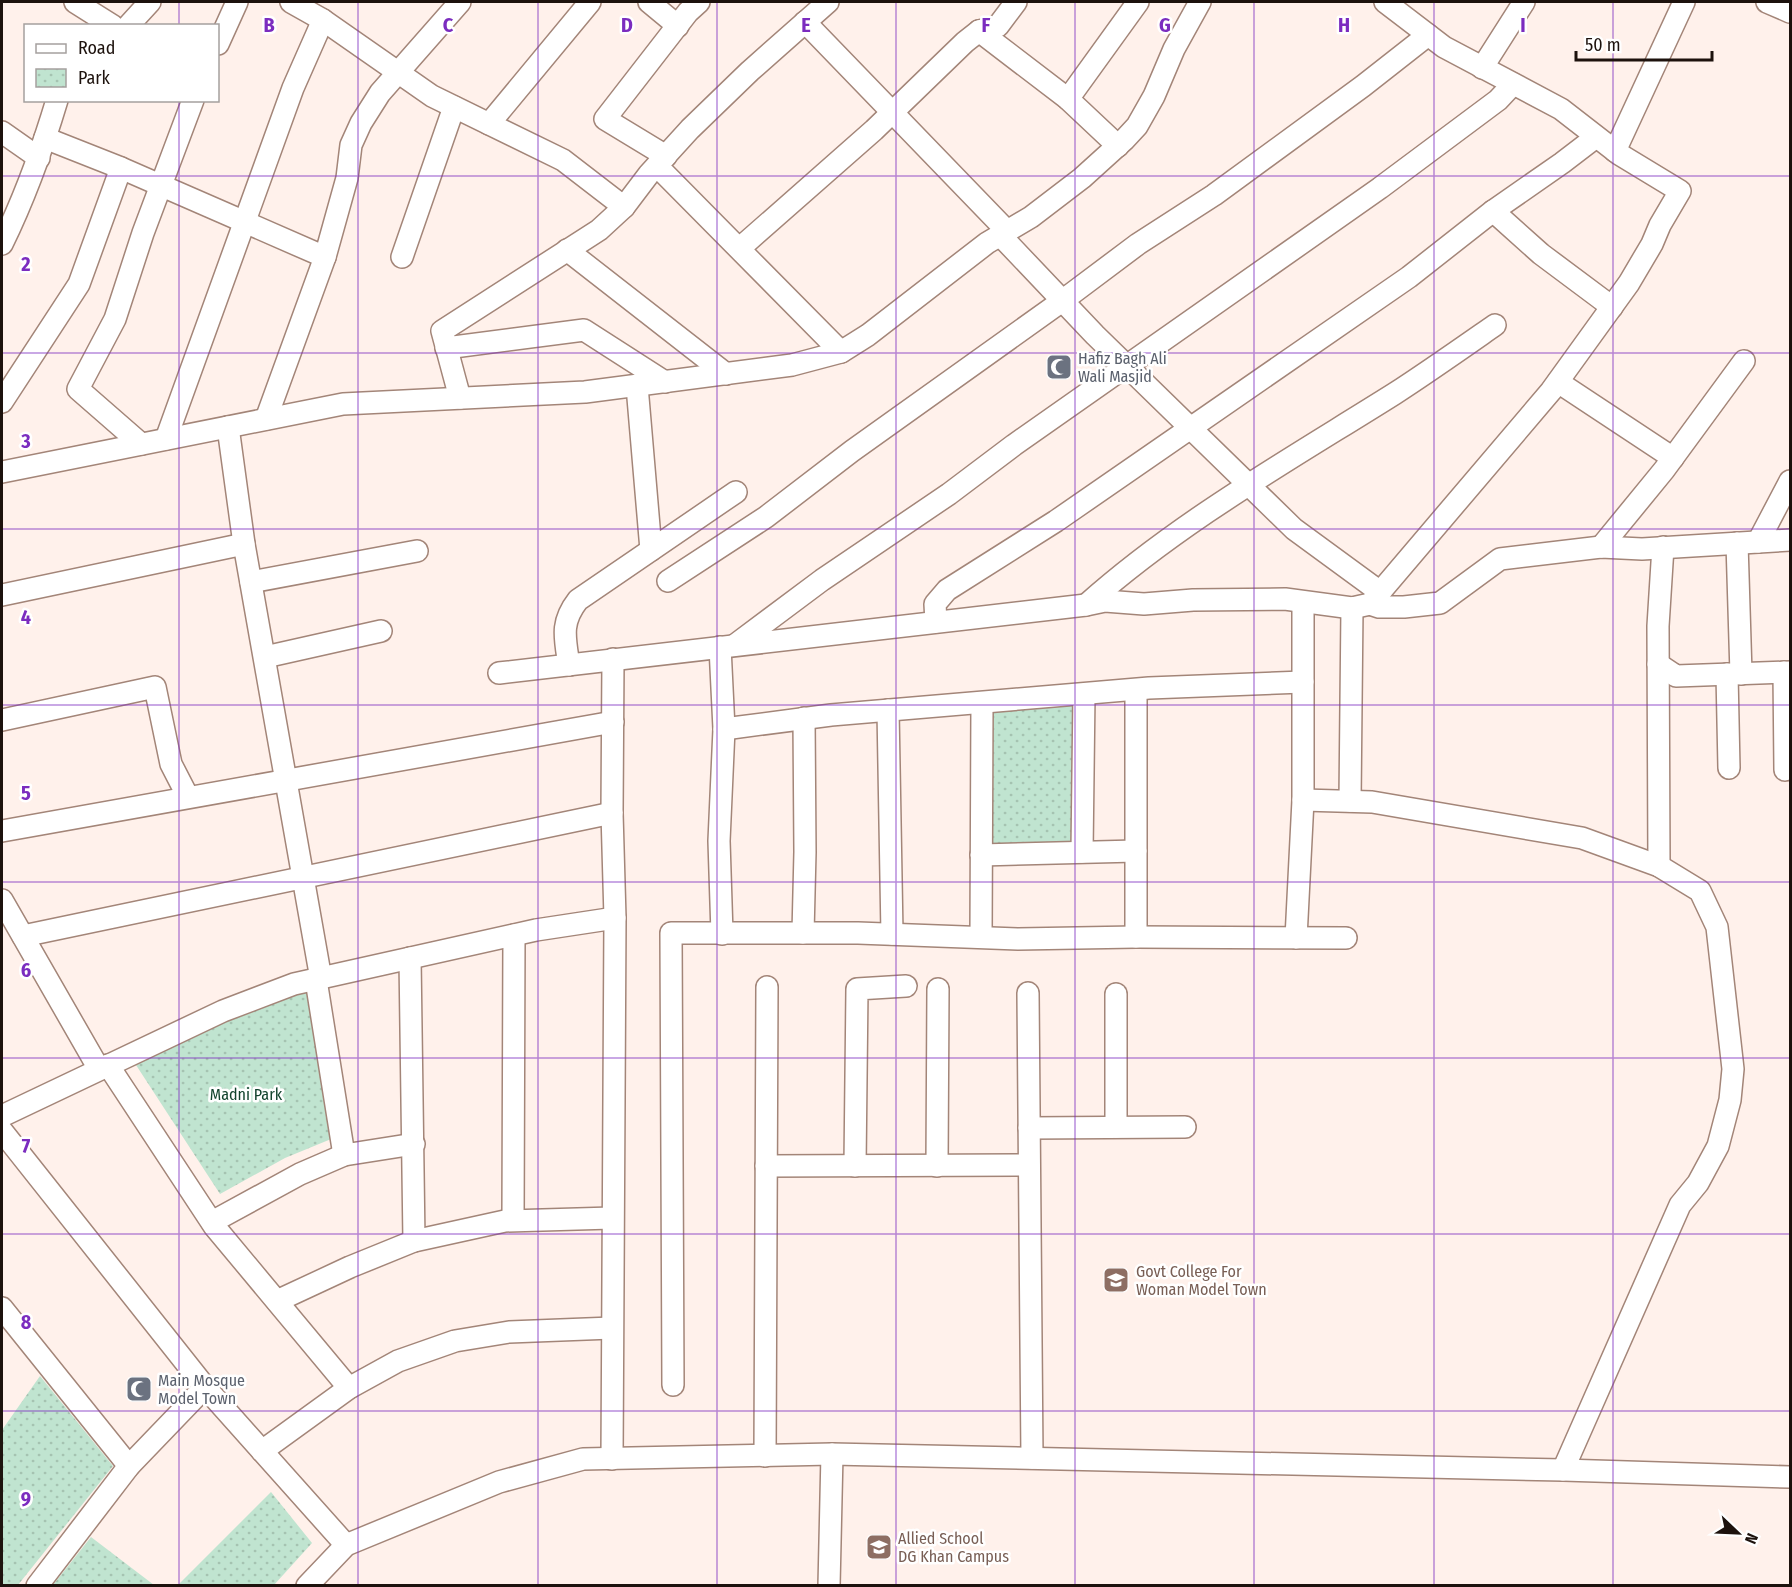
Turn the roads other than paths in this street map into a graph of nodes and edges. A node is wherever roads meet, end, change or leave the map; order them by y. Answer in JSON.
{"nodes":[{"id":1,"x":75,"y":2,"type":"edge"},
{"id":2,"x":150,"y":2,"type":"edge"},
{"id":3,"x":237,"y":2,"type":"edge"},
{"id":4,"x":291,"y":2,"type":"edge"},
{"id":5,"x":460,"y":2,"type":"edge"},
{"id":6,"x":590,"y":2,"type":"edge"},
{"id":7,"x":649,"y":2,"type":"edge"},
{"id":8,"x":699,"y":2,"type":"edge"},
{"id":9,"x":828,"y":2,"type":"edge"},
{"id":10,"x":1016,"y":2,"type":"edge"},
{"id":11,"x":1138,"y":2,"type":"edge"},
{"id":12,"x":1200,"y":2,"type":"edge"},
{"id":13,"x":1524,"y":2,"type":"edge"},
{"id":14,"x":1684,"y":2,"type":"edge"},
{"id":15,"x":1767,"y":2,"type":"edge"},
{"id":16,"x":1391,"y":3,"type":"edge"},
{"id":17,"x":1791,"y":12,"type":"edge"},
{"id":18,"x":323,"y":20,"type":"junction"},
{"id":19,"x":99,"y":22,"type":"edge"},
{"id":20,"x":805,"y":22,"type":"junction"},
{"id":21,"x":130,"y":24,"type":"edge"},
{"id":22,"x":678,"y":26,"type":"junction"},
{"id":23,"x":979,"y":31,"type":"junction"},
{"id":24,"x":1428,"y":34,"type":"junction"},
{"id":25,"x":219,"y":42,"type":"edge"},
{"id":26,"x":1482,"y":68,"type":"junction"},
{"id":27,"x":399,"y":73,"type":"junction"},
{"id":28,"x":1513,"y":84,"type":"junction"},
{"id":29,"x":1068,"y":99,"type":"junction"},
{"id":30,"x":56,"y":102,"type":"edge"},
{"id":31,"x":192,"y":102,"type":"edge"},
{"id":32,"x":454,"y":107,"type":"junction"},
{"id":33,"x":893,"y":111,"type":"junction"},
{"id":34,"x":489,"y":124,"type":"junction"},
{"id":35,"x":2,"y":132,"type":"edge"},
{"id":36,"x":1596,"y":136,"type":"junction"},
{"id":37,"x":1118,"y":146,"type":"junction"},
{"id":38,"x":42,"y":148,"type":"junction"},
{"id":39,"x":1615,"y":151,"type":"junction"},
{"id":40,"x":661,"y":161,"type":"junction"},
{"id":41,"x":121,"y":168,"type":"junction"},
{"id":42,"x":161,"y":186,"type":"junction"},
{"id":43,"x":624,"y":207,"type":"junction"},
{"id":44,"x":1493,"y":211,"type":"junction"},
{"id":45,"x":244,"y":222,"type":"junction"},
{"id":46,"x":1004,"y":233,"type":"junction"},
{"id":47,"x":2,"y":244,"type":"edge"},
{"id":48,"x":740,"y":248,"type":"junction"},
{"id":49,"x":567,"y":250,"type":"junction"},
{"id":50,"x":325,"y":257,"type":"junction"},
{"id":51,"x":402,"y":257,"type":"dead end"},
{"id":52,"x":1062,"y":301,"type":"junction"},
{"id":53,"x":1612,"y":308,"type":"junction"},
{"id":54,"x":1495,"y":325,"type":"dead end"},
{"id":55,"x":446,"y":348,"type":"junction"},
{"id":56,"x":841,"y":352,"type":"junction"},
{"id":57,"x":1744,"y":362,"type":"dead end"},
{"id":58,"x":1127,"y":366,"type":"junction"},
{"id":59,"x":726,"y":374,"type":"junction"},
{"id":60,"x":665,"y":382,"type":"junction"},
{"id":61,"x":1558,"y":382,"type":"junction"},
{"id":62,"x":637,"y":386,"type":"junction"},
{"id":63,"x":460,"y":398,"type":"junction"},
{"id":64,"x":2,"y":402,"type":"edge"},
{"id":65,"x":266,"y":419,"type":"junction"},
{"id":66,"x":228,"y":427,"type":"junction"},
{"id":67,"x":1191,"y":428,"type":"junction"},
{"id":68,"x":166,"y":439,"type":"junction"},
{"id":69,"x":141,"y":444,"type":"junction"},
{"id":70,"x":1673,"y":458,"type":"junction"},
{"id":71,"x":4,"y":466,"type":"edge"},
{"id":72,"x":1791,"y":481,"type":"edge"},
{"id":73,"x":1250,"y":485,"type":"junction"},
{"id":74,"x":736,"y":492,"type":"dead end"},
{"id":75,"x":1791,"y":540,"type":"edge"},
{"id":76,"x":1758,"y":542,"type":"junction"},
{"id":77,"x":1737,"y":543,"type":"junction"},
{"id":78,"x":244,"y":544,"type":"junction"},
{"id":79,"x":1601,"y":547,"type":"junction"},
{"id":80,"x":1663,"y":547,"type":"junction"},
{"id":81,"x":651,"y":550,"type":"junction"},
{"id":82,"x":417,"y":551,"type":"dead end"},
{"id":83,"x":668,"y":581,"type":"dead end"},
{"id":84,"x":251,"y":582,"type":"junction"},
{"id":85,"x":2,"y":595,"type":"edge"},
{"id":86,"x":1368,"y":601,"type":"junction"},
{"id":87,"x":1303,"y":602,"type":"junction"},
{"id":88,"x":1086,"y":605,"type":"junction"},
{"id":89,"x":936,"y":622,"type":"junction"},
{"id":90,"x":381,"y":631,"type":"dead end"},
{"id":91,"x":727,"y":646,"type":"junction"},
{"id":92,"x":264,"y":657,"type":"junction"},
{"id":93,"x":613,"y":659,"type":"junction"},
{"id":94,"x":1658,"y":664,"type":"junction"},
{"id":95,"x":569,"y":665,"type":"junction"},
{"id":96,"x":1787,"y":672,"type":"edge"},
{"id":97,"x":499,"y":674,"type":"dead end"},
{"id":98,"x":1734,"y":674,"type":"junction"},
{"id":99,"x":1303,"y":682,"type":"junction"},
{"id":100,"x":1136,"y":690,"type":"junction"},
{"id":101,"x":1084,"y":694,"type":"junction"},
{"id":102,"x":982,"y":703,"type":"junction"},
{"id":103,"x":888,"y":710,"type":"junction"},
{"id":104,"x":804,"y":718,"type":"junction"},
{"id":105,"x":2,"y":720,"type":"edge"},
{"id":106,"x":613,"y":722,"type":"junction"},
{"id":107,"x":724,"y":729,"type":"junction"},
{"id":108,"x":1729,"y":768,"type":"dead end"},
{"id":109,"x":1785,"y":770,"type":"dead end"},
{"id":110,"x":286,"y":780,"type":"junction"},
{"id":111,"x":188,"y":797,"type":"junction"},
{"id":112,"x":1303,"y":800,"type":"junction"},
{"id":113,"x":1350,"y":801,"type":"junction"},
{"id":114,"x":612,"y":813,"type":"junction"},
{"id":115,"x":2,"y":831,"type":"edge"},
{"id":116,"x":1136,"y":851,"type":"junction"},
{"id":117,"x":1083,"y":852,"type":"junction"},
{"id":118,"x":981,"y":855,"type":"junction"},
{"id":119,"x":1659,"y":866,"type":"junction"},
{"id":120,"x":303,"y":878,"type":"junction"},
{"id":121,"x":2,"y":900,"type":"edge"},
{"id":122,"x":615,"y":918,"type":"junction"},
{"id":123,"x":803,"y":933,"type":"junction"},
{"id":124,"x":722,"y":934,"type":"junction"},
{"id":125,"x":892,"y":934,"type":"junction"},
{"id":126,"x":514,"y":935,"type":"junction"},
{"id":127,"x":23,"y":936,"type":"junction"},
{"id":128,"x":981,"y":937,"type":"junction"},
{"id":129,"x":1136,"y":937,"type":"junction"},
{"id":130,"x":1296,"y":938,"type":"junction"},
{"id":131,"x":1346,"y":938,"type":"dead end"},
{"id":132,"x":410,"y":958,"type":"junction"},
{"id":133,"x":318,"y":980,"type":"junction"},
{"id":134,"x":906,"y":986,"type":"dead end"},
{"id":135,"x":767,"y":987,"type":"dead end"},
{"id":136,"x":938,"y":989,"type":"dead end"},
{"id":137,"x":1028,"y":993,"type":"dead end"},
{"id":138,"x":1116,"y":994,"type":"dead end"},
{"id":139,"x":103,"y":1067,"type":"junction"},
{"id":140,"x":2,"y":1116,"type":"edge"},
{"id":141,"x":1116,"y":1127,"type":"junction"},
{"id":142,"x":1185,"y":1127,"type":"dead end"},
{"id":143,"x":1029,"y":1128,"type":"junction"},
{"id":144,"x":2,"y":1131,"type":"edge"},
{"id":145,"x":414,"y":1144,"type":"junction"},
{"id":146,"x":344,"y":1155,"type":"junction"},
{"id":147,"x":1029,"y":1165,"type":"junction"},
{"id":148,"x":766,"y":1166,"type":"junction"},
{"id":149,"x":855,"y":1166,"type":"junction"},
{"id":150,"x":937,"y":1166,"type":"junction"},
{"id":151,"x":612,"y":1218,"type":"junction"},
{"id":152,"x":513,"y":1220,"type":"junction"},
{"id":153,"x":212,"y":1222,"type":"junction"},
{"id":154,"x":414,"y":1240,"type":"junction"},
{"id":155,"x":277,"y":1301,"type":"junction"},
{"id":156,"x":2,"y":1308,"type":"edge"},
{"id":157,"x":612,"y":1328,"type":"junction"},
{"id":158,"x":673,"y":1385,"type":"dead end"},
{"id":159,"x":205,"y":1387,"type":"junction"},
{"id":160,"x":349,"y":1388,"type":"junction"},
{"id":161,"x":262,"y":1451,"type":"junction"},
{"id":162,"x":832,"y":1454,"type":"junction"},
{"id":163,"x":765,"y":1456,"type":"junction"},
{"id":164,"x":1032,"y":1458,"type":"junction"},
{"id":165,"x":612,"y":1459,"type":"junction"},
{"id":166,"x":129,"y":1466,"type":"junction"},
{"id":167,"x":1563,"y":1470,"type":"junction"},
{"id":168,"x":1791,"y":1477,"type":"edge"},
{"id":169,"x":346,"y":1545,"type":"junction"},
{"id":170,"x":37,"y":1586,"type":"edge"},
{"id":171,"x":307,"y":1586,"type":"edge"},
{"id":172,"x":829,"y":1586,"type":"edge"}],
"edges":[{"from":1,"to":19,"type":"street"},
{"from":2,"to":21,"type":"street"},
{"from":3,"to":25,"type":"street"},
{"from":4,"to":18,"type":"street"},
{"from":5,"to":27,"type":"street"},
{"from":6,"to":34,"type":"street"},
{"from":7,"to":22,"type":"street"},
{"from":8,"to":22,"type":"street"},
{"from":9,"to":20,"type":"street"},
{"from":10,"to":23,"type":"street"},
{"from":11,"to":29,"type":"street"},
{"from":12,"to":37,"type":"street"},
{"from":13,"to":26,"type":"street"},
{"from":14,"to":39,"type":"street"},
{"from":15,"to":17,"type":"street"},
{"from":16,"to":24,"type":"street"},
{"from":18,"to":27,"type":"street"},
{"from":18,"to":45,"type":"street"},
{"from":20,"to":33,"type":"street"},
{"from":20,"to":40,"type":"street"},
{"from":22,"to":40,"type":"street"},
{"from":23,"to":29,"type":"street"},
{"from":23,"to":33,"type":"street"},
{"from":24,"to":26,"type":"street"},
{"from":24,"to":52,"type":"street"},
{"from":26,"to":28,"type":"street"},
{"from":27,"to":32,"type":"street"},
{"from":27,"to":50,"type":"street"},
{"from":28,"to":36,"type":"street"},
{"from":28,"to":58,"type":"street"},
{"from":29,"to":37,"type":"street"},
{"from":30,"to":38,"type":"street"},
{"from":31,"to":42,"type":"street"},
{"from":32,"to":34,"type":"street"},
{"from":32,"to":51,"type":"street"},
{"from":33,"to":46,"type":"street"},
{"from":33,"to":48,"type":"street"},
{"from":34,"to":43,"type":"street"},
{"from":35,"to":38,"type":"street"},
{"from":36,"to":39,"type":"street"},
{"from":36,"to":44,"type":"street"},
{"from":37,"to":46,"type":"street"},
{"from":38,"to":41,"type":"street"},
{"from":38,"to":47,"type":"street"},
{"from":39,"to":53,"type":"street"},
{"from":40,"to":43,"type":"street"},
{"from":40,"to":48,"type":"street"},
{"from":41,"to":42,"type":"street"},
{"from":41,"to":64,"type":"street"},
{"from":42,"to":45,"type":"street"},
{"from":42,"to":69,"type":"street"},
{"from":43,"to":49,"type":"street"},
{"from":44,"to":53,"type":"street"},
{"from":44,"to":67,"type":"street"},
{"from":45,"to":50,"type":"street"},
{"from":45,"to":68,"type":"street"},
{"from":46,"to":52,"type":"street"},
{"from":46,"to":56,"type":"street"},
{"from":48,"to":56,"type":"street"},
{"from":49,"to":55,"type":"street"},
{"from":49,"to":59,"type":"street"},
{"from":50,"to":65,"type":"street"},
{"from":52,"to":58,"type":"street"},
{"from":52,"to":83,"type":"street"},
{"from":53,"to":61,"type":"street"},
{"from":54,"to":73,"type":"street"},
{"from":55,"to":60,"type":"street"},
{"from":55,"to":63,"type":"street"},
{"from":56,"to":59,"type":"street"},
{"from":57,"to":70,"type":"street"},
{"from":58,"to":67,"type":"street"},
{"from":58,"to":91,"type":"street"},
{"from":59,"to":60,"type":"street"},
{"from":60,"to":62,"type":"street"},
{"from":61,"to":70,"type":"street"},
{"from":61,"to":86,"type":"street"},
{"from":62,"to":63,"type":"street"},
{"from":62,"to":81,"type":"street"},
{"from":63,"to":65,"type":"street"},
{"from":65,"to":66,"type":"street"},
{"from":66,"to":68,"type":"street"},
{"from":66,"to":78,"type":"street"},
{"from":67,"to":73,"type":"street"},
{"from":67,"to":89,"type":"street"},
{"from":68,"to":69,"type":"street"},
{"from":69,"to":71,"type":"street"},
{"from":70,"to":79,"type":"street"},
{"from":72,"to":76,"type":"street"},
{"from":73,"to":86,"type":"street"},
{"from":73,"to":88,"type":"street"},
{"from":74,"to":81,"type":"street"},
{"from":75,"to":76,"type":"street"},
{"from":76,"to":77,"type":"street"},
{"from":77,"to":80,"type":"street"},
{"from":77,"to":98,"type":"street"},
{"from":78,"to":84,"type":"street"},
{"from":78,"to":85,"type":"street"},
{"from":79,"to":80,"type":"street"},
{"from":79,"to":86,"type":"street"},
{"from":80,"to":94,"type":"street"},
{"from":81,"to":95,"type":"street"},
{"from":82,"to":84,"type":"street"},
{"from":84,"to":92,"type":"street"},
{"from":86,"to":87,"type":"street"},
{"from":86,"to":113,"type":"street"},
{"from":87,"to":88,"type":"street"},
{"from":87,"to":99,"type":"street"},
{"from":88,"to":89,"type":"street"},
{"from":89,"to":91,"type":"street"},
{"from":90,"to":92,"type":"street"},
{"from":91,"to":93,"type":"street"},
{"from":91,"to":107,"type":"street"},
{"from":92,"to":110,"type":"street"},
{"from":93,"to":95,"type":"street"},
{"from":93,"to":106,"type":"street"},
{"from":94,"to":98,"type":"street"},
{"from":94,"to":119,"type":"street"},
{"from":95,"to":97,"type":"street"},
{"from":96,"to":98,"type":"street"},
{"from":96,"to":109,"type":"street"},
{"from":98,"to":108,"type":"street"},
{"from":99,"to":100,"type":"street"},
{"from":99,"to":112,"type":"street"},
{"from":100,"to":101,"type":"street"},
{"from":100,"to":116,"type":"street"},
{"from":101,"to":102,"type":"street"},
{"from":101,"to":117,"type":"street"},
{"from":102,"to":103,"type":"street"},
{"from":102,"to":118,"type":"street"},
{"from":103,"to":104,"type":"street"},
{"from":103,"to":125,"type":"street"},
{"from":104,"to":107,"type":"street"},
{"from":104,"to":123,"type":"street"},
{"from":105,"to":111,"type":"street"},
{"from":106,"to":110,"type":"street"},
{"from":106,"to":114,"type":"street"},
{"from":107,"to":124,"type":"street"},
{"from":110,"to":111,"type":"street"},
{"from":110,"to":120,"type":"street"},
{"from":111,"to":115,"type":"street"},
{"from":112,"to":113,"type":"street"},
{"from":112,"to":130,"type":"street"},
{"from":113,"to":119,"type":"street"},
{"from":114,"to":120,"type":"street"},
{"from":114,"to":122,"type":"street"},
{"from":116,"to":117,"type":"street"},
{"from":116,"to":129,"type":"street"},
{"from":117,"to":118,"type":"street"},
{"from":118,"to":128,"type":"street"},
{"from":119,"to":167,"type":"street"},
{"from":120,"to":127,"type":"street"},
{"from":120,"to":133,"type":"street"},
{"from":121,"to":127,"type":"street"},
{"from":122,"to":126,"type":"street"},
{"from":122,"to":151,"type":"street"},
{"from":123,"to":124,"type":"street"},
{"from":123,"to":125,"type":"street"},
{"from":124,"to":158,"type":"street"},
{"from":125,"to":128,"type":"street"},
{"from":126,"to":132,"type":"street"},
{"from":126,"to":152,"type":"street"},
{"from":127,"to":139,"type":"street"},
{"from":128,"to":129,"type":"street"},
{"from":129,"to":130,"type":"street"},
{"from":130,"to":131,"type":"street"},
{"from":132,"to":133,"type":"street"},
{"from":132,"to":145,"type":"street"},
{"from":133,"to":139,"type":"street"},
{"from":133,"to":146,"type":"street"},
{"from":134,"to":149,"type":"street"},
{"from":135,"to":148,"type":"street"},
{"from":136,"to":150,"type":"street"},
{"from":137,"to":143,"type":"street"},
{"from":138,"to":141,"type":"street"},
{"from":139,"to":140,"type":"street"},
{"from":139,"to":153,"type":"street"},
{"from":141,"to":142,"type":"street"},
{"from":141,"to":143,"type":"street"},
{"from":143,"to":147,"type":"street"},
{"from":144,"to":159,"type":"street"},
{"from":145,"to":146,"type":"street"},
{"from":145,"to":154,"type":"street"},
{"from":146,"to":153,"type":"street"},
{"from":147,"to":150,"type":"street"},
{"from":147,"to":164,"type":"street"},
{"from":148,"to":149,"type":"street"},
{"from":148,"to":163,"type":"street"},
{"from":149,"to":150,"type":"street"},
{"from":151,"to":152,"type":"street"},
{"from":151,"to":157,"type":"street"},
{"from":152,"to":154,"type":"street"},
{"from":153,"to":155,"type":"street"},
{"from":154,"to":155,"type":"street"},
{"from":155,"to":160,"type":"street"},
{"from":156,"to":166,"type":"street"},
{"from":157,"to":160,"type":"street"},
{"from":157,"to":165,"type":"street"},
{"from":159,"to":161,"type":"street"},
{"from":159,"to":166,"type":"street"},
{"from":160,"to":161,"type":"street"},
{"from":161,"to":169,"type":"street"},
{"from":162,"to":163,"type":"street"},
{"from":162,"to":164,"type":"street"},
{"from":162,"to":172,"type":"street"},
{"from":163,"to":165,"type":"street"},
{"from":164,"to":167,"type":"street"},
{"from":165,"to":169,"type":"street"},
{"from":166,"to":170,"type":"street"},
{"from":167,"to":168,"type":"street"},
{"from":169,"to":171,"type":"street"}]}
